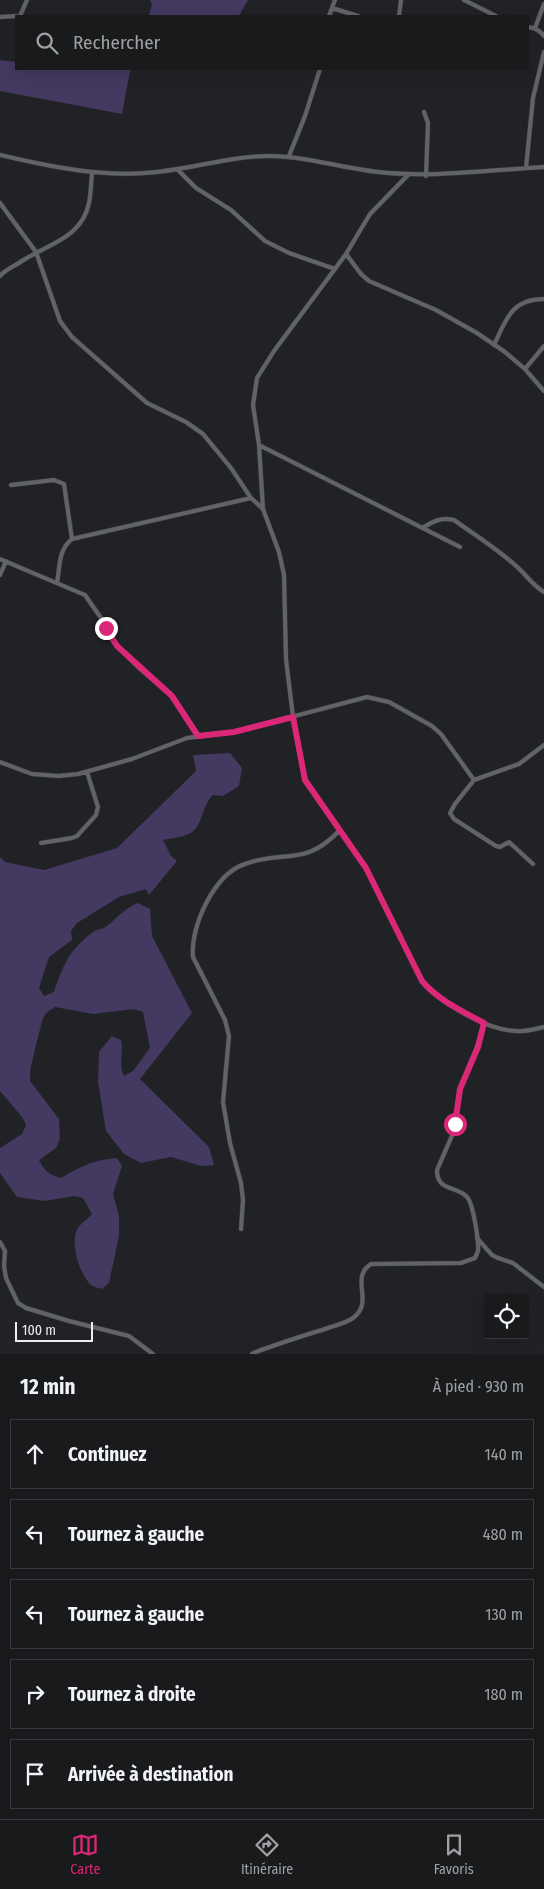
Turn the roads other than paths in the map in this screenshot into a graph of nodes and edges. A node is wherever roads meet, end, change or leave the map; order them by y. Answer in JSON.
{"nodes":[{"id":1,"x":27,"y":0,"type":"edge"},
{"id":2,"x":335,"y":0,"type":"edge"},
{"id":3,"x":401,"y":0,"type":"edge"},
{"id":4,"x":464,"y":0,"type":"edge"},
{"id":5,"x":544,"y":4,"type":"edge"},
{"id":6,"x":332,"y":8,"type":"junction"},
{"id":7,"x":20,"y":15,"type":"edge"},
{"id":8,"x":329,"y":15,"type":"edge"},
{"id":9,"x":355,"y":15,"type":"edge"},
{"id":10,"x":399,"y":15,"type":"edge"},
{"id":11,"x":494,"y":15,"type":"edge"},
{"id":12,"x":15,"y":16,"type":"edge"},
{"id":13,"x":0,"y":17,"type":"edge"},
{"id":14,"x":529,"y":27,"type":"edge"},
{"id":15,"x":535,"y":28,"type":"junction"},
{"id":16,"x":544,"y":36,"type":"edge"},
{"id":17,"x":544,"y":52,"type":"edge"},
{"id":18,"x":320,"y":70,"type":"edge"},
{"id":19,"x":424,"y":112,"type":"dead end"},
{"id":20,"x":0,"y":155,"type":"edge"},
{"id":21,"x":289,"y":156,"type":"junction"},
{"id":22,"x":544,"y":167,"type":"edge"},
{"id":23,"x":526,"y":168,"type":"junction"},
{"id":24,"x":177,"y":169,"type":"junction"},
{"id":25,"x":92,"y":172,"type":"junction"},
{"id":26,"x":409,"y":174,"type":"junction"},
{"id":27,"x":426,"y":176,"type":"junction"},
{"id":28,"x":0,"y":203,"type":"edge"},
{"id":29,"x":36,"y":252,"type":"junction"},
{"id":30,"x":346,"y":254,"type":"junction"},
{"id":31,"x":335,"y":269,"type":"junction"},
{"id":32,"x":0,"y":276,"type":"edge"},
{"id":33,"x":544,"y":299,"type":"edge"},
{"id":34,"x":494,"y":345,"type":"junction"},
{"id":35,"x":544,"y":346,"type":"edge"},
{"id":36,"x":525,"y":369,"type":"junction"},
{"id":37,"x":544,"y":391,"type":"edge"},
{"id":38,"x":259,"y":445,"type":"junction"},
{"id":39,"x":11,"y":484,"type":"dead end"},
{"id":40,"x":251,"y":498,"type":"junction"},
{"id":41,"x":263,"y":509,"type":"junction"},
{"id":42,"x":422,"y":528,"type":"junction"},
{"id":43,"x":72,"y":539,"type":"junction"},
{"id":44,"x":460,"y":547,"type":"dead end"},
{"id":45,"x":0,"y":559,"type":"edge"},
{"id":46,"x":6,"y":561,"type":"junction"},
{"id":47,"x":0,"y":575,"type":"edge"},
{"id":48,"x":57,"y":583,"type":"junction"},
{"id":49,"x":544,"y":592,"type":"edge"},
{"id":50,"x":293,"y":717,"type":"junction"},
{"id":51,"x":198,"y":736,"type":"junction"},
{"id":52,"x":544,"y":745,"type":"edge"},
{"id":53,"x":0,"y":762,"type":"edge"},
{"id":54,"x":87,"y":772,"type":"junction"},
{"id":55,"x":474,"y":780,"type":"junction"},
{"id":56,"x":340,"y":830,"type":"junction"},
{"id":57,"x":41,"y":843,"type":"dead end"},
{"id":58,"x":533,"y":864,"type":"dead end"},
{"id":59,"x":484,"y":1023,"type":"junction"},
{"id":60,"x":544,"y":1027,"type":"edge"},
{"id":61,"x":241,"y":1229,"type":"dead end"},
{"id":62,"x":477,"y":1238,"type":"junction"},
{"id":63,"x":0,"y":1242,"type":"edge"},
{"id":64,"x":544,"y":1287,"type":"edge"},
{"id":65,"x":153,"y":1354,"type":"edge"},
{"id":66,"x":252,"y":1354,"type":"edge"}],
"edges":[{"from":1,"to":7,"type":"street"},
{"from":2,"to":6,"type":"street"},
{"from":3,"to":10,"type":"street"},
{"from":4,"to":11,"type":"street"},
{"from":5,"to":15,"type":"street"},
{"from":6,"to":8,"type":"street"},
{"from":6,"to":9,"type":"street"},
{"from":12,"to":13,"type":"street"},
{"from":14,"to":15,"type":"street"},
{"from":15,"to":16,"type":"street"},
{"from":17,"to":23,"type":"street"},
{"from":18,"to":21,"type":"street"},
{"from":19,"to":27,"type":"street"},
{"from":20,"to":25,"type":"street"},
{"from":21,"to":24,"type":"street"},
{"from":21,"to":26,"type":"street"},
{"from":22,"to":23,"type":"street"},
{"from":23,"to":27,"type":"street"},
{"from":24,"to":25,"type":"street"},
{"from":24,"to":31,"type":"street"},
{"from":25,"to":29,"type":"street"},
{"from":26,"to":27,"type":"street"},
{"from":26,"to":30,"type":"street"},
{"from":28,"to":29,"type":"street"},
{"from":29,"to":32,"type":"street"},
{"from":29,"to":40,"type":"street"},
{"from":30,"to":31,"type":"street"},
{"from":30,"to":34,"type":"street"},
{"from":31,"to":38,"type":"street"},
{"from":33,"to":34,"type":"street"},
{"from":34,"to":36,"type":"street"},
{"from":35,"to":36,"type":"street"},
{"from":36,"to":37,"type":"street"},
{"from":38,"to":41,"type":"street"},
{"from":38,"to":42,"type":"street"},
{"from":39,"to":43,"type":"street"},
{"from":40,"to":41,"type":"street"},
{"from":40,"to":43,"type":"street"},
{"from":41,"to":50,"type":"street"},
{"from":42,"to":44,"type":"street"},
{"from":42,"to":49,"type":"street"},
{"from":43,"to":48,"type":"street"},
{"from":45,"to":46,"type":"street"},
{"from":46,"to":47,"type":"street"},
{"from":46,"to":48,"type":"street"},
{"from":48,"to":51,"type":"street"},
{"from":50,"to":51,"type":"street"},
{"from":50,"to":55,"type":"street"},
{"from":50,"to":56,"type":"street"},
{"from":51,"to":54,"type":"street"},
{"from":52,"to":55,"type":"street"},
{"from":53,"to":54,"type":"street"},
{"from":54,"to":57,"type":"street"},
{"from":55,"to":58,"type":"street"},
{"from":56,"to":59,"type":"street"},
{"from":56,"to":61,"type":"street"},
{"from":59,"to":60,"type":"street"},
{"from":59,"to":62,"type":"street"},
{"from":62,"to":64,"type":"street"},
{"from":62,"to":66,"type":"street"},
{"from":63,"to":65,"type":"street"}]}
